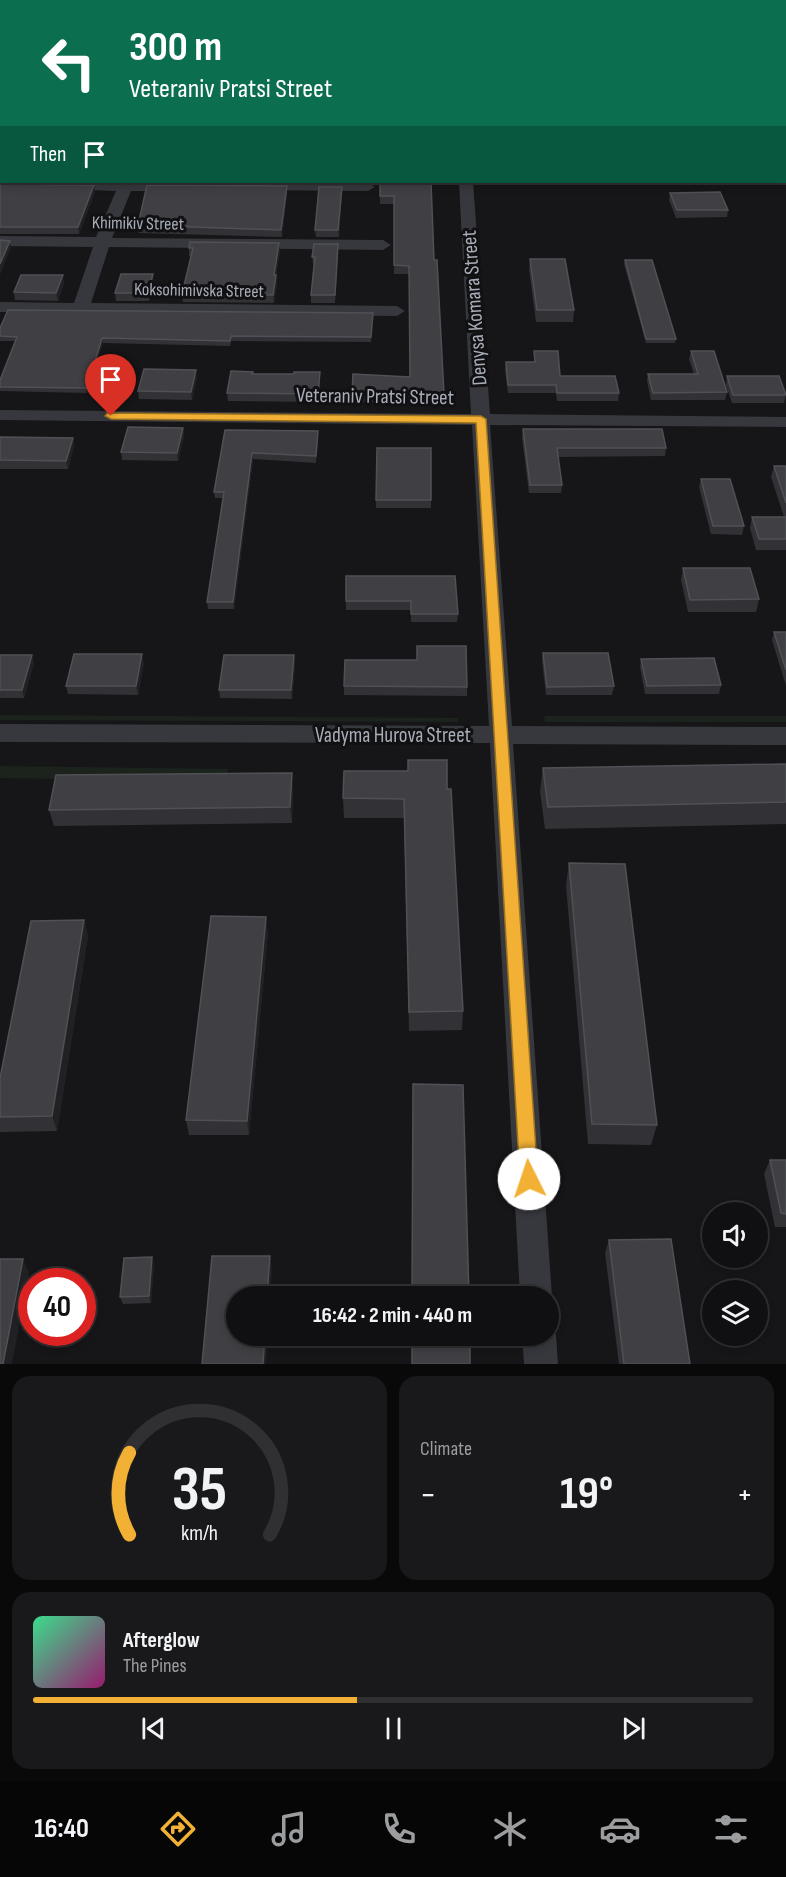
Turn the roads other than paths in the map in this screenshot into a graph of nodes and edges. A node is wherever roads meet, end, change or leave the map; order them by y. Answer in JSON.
{"nodes":[{"id":1,"x":466,"y":183,"type":"edge"},
{"id":2,"x":45,"y":186,"type":"edge"},
{"id":3,"x":125,"y":187,"type":"junction"},
{"id":4,"x":197,"y":187,"type":"edge"},
{"id":5,"x":245,"y":187,"type":"edge"},
{"id":6,"x":368,"y":187,"type":"dead end"},
{"id":7,"x":0,"y":241,"type":"edge"},
{"id":8,"x":103,"y":242,"type":"junction"},
{"id":9,"x":383,"y":245,"type":"dead end"},
{"id":10,"x":0,"y":307,"type":"edge"},
{"id":11,"x":81,"y":308,"type":"junction"},
{"id":12,"x":397,"y":311,"type":"dead end"},
{"id":13,"x":0,"y":415,"type":"edge"},
{"id":14,"x":481,"y":419,"type":"junction"},
{"id":15,"x":786,"y":422,"type":"edge"},
{"id":16,"x":0,"y":733,"type":"edge"},
{"id":17,"x":501,"y":736,"type":"junction"},
{"id":18,"x":786,"y":736,"type":"edge"},
{"id":19,"x":535,"y":1286,"type":"edge"},
{"id":20,"x":540,"y":1346,"type":"edge"},
{"id":21,"x":541,"y":1364,"type":"edge"}],
"edges":[{"from":1,"to":14,"type":"street","name":"Denysa Komara Street"},
{"from":2,"to":3,"type":"street"},
{"from":3,"to":4,"type":"street"},
{"from":3,"to":8,"type":"street"},
{"from":5,"to":6,"type":"street"},
{"from":7,"to":8,"type":"street","name":"Khimikiv Street"},
{"from":8,"to":9,"type":"street","name":"Khimikiv Street"},
{"from":8,"to":11,"type":"street"},
{"from":10,"to":11,"type":"street","name":"Koksohimivska Street"},
{"from":11,"to":12,"type":"street","name":"Koksohimivska Street"},
{"from":13,"to":14,"type":"street","name":"Veteraniv Pratsi Street"},
{"from":14,"to":15,"type":"street","name":"Veteraniv Pratsi Street"},
{"from":14,"to":17,"type":"street","name":"Denysa Komara Street"},
{"from":16,"to":17,"type":"street","name":"Vadyma Hurova Street"},
{"from":17,"to":18,"type":"street","name":"Vadyma Hurova Street"},
{"from":17,"to":19,"type":"street","name":"Denysa Komara Street"},
{"from":20,"to":21,"type":"street"}]}
